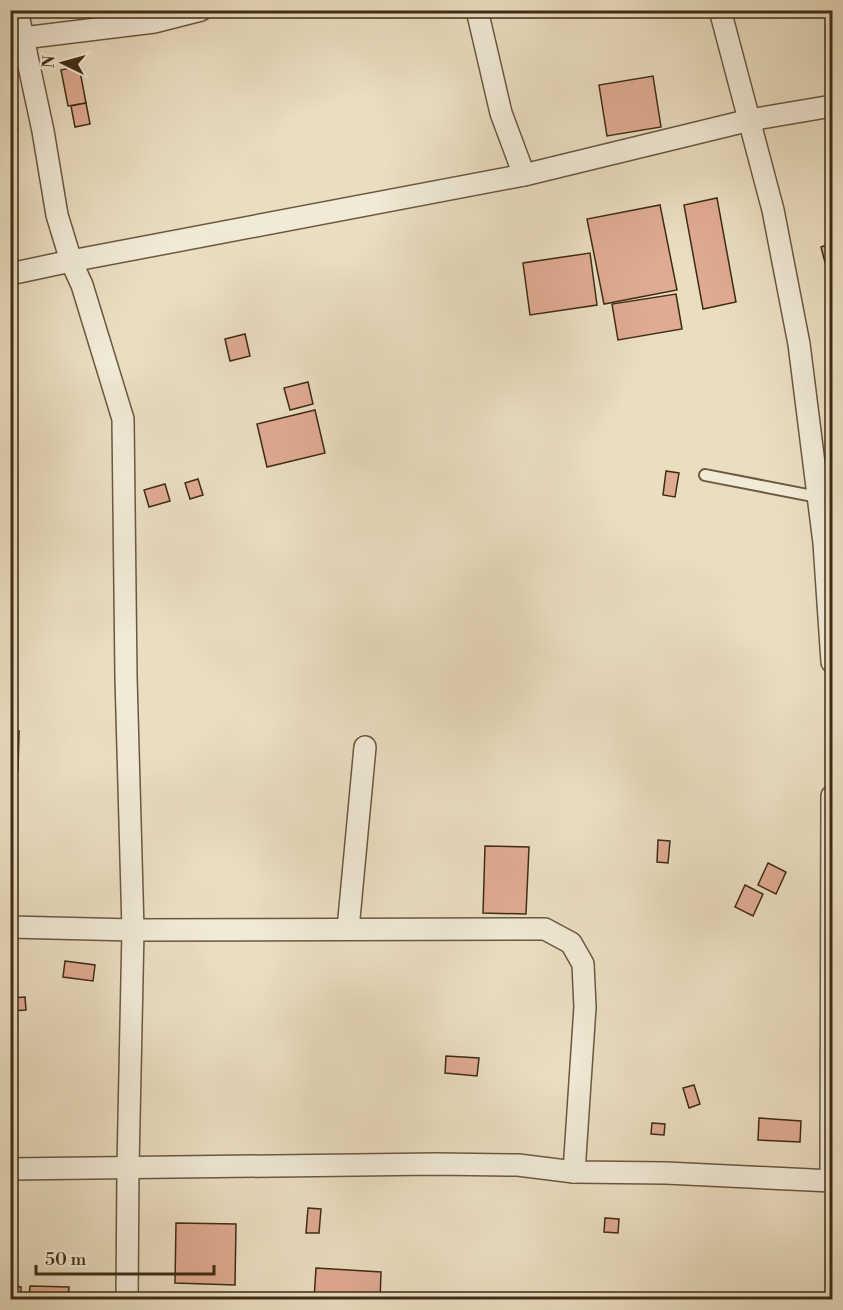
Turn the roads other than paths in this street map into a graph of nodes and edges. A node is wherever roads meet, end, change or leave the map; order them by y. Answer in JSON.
{"nodes":[{"id":1,"x":17,"y":10,"type":"edge"},
{"id":2,"x":201,"y":10,"type":"edge"},
{"id":3,"x":477,"y":10,"type":"edge"},
{"id":4,"x":720,"y":10,"type":"edge"},
{"id":5,"x":23,"y":38,"type":"junction"},
{"id":6,"x":832,"y":106,"type":"edge"},
{"id":7,"x":750,"y":120,"type":"junction"},
{"id":8,"x":524,"y":175,"type":"junction"},
{"id":9,"x":70,"y":261,"type":"junction"},
{"id":10,"x":10,"y":274,"type":"edge"},
{"id":11,"x":705,"y":475,"type":"dead end"},
{"id":12,"x":818,"y":497,"type":"junction"},
{"id":13,"x":832,"y":662,"type":"edge"},
{"id":14,"x":365,"y":747,"type":"dead end"},
{"id":15,"x":832,"y":796,"type":"edge"},
{"id":16,"x":10,"y":927,"type":"edge"},
{"id":17,"x":348,"y":929,"type":"junction"},
{"id":18,"x":133,"y":930,"type":"junction"},
{"id":19,"x":128,"y":1167,"type":"junction"},
{"id":20,"x":10,"y":1169,"type":"edge"},
{"id":21,"x":574,"y":1172,"type":"junction"},
{"id":22,"x":832,"y":1181,"type":"edge"},
{"id":23,"x":127,"y":1299,"type":"edge"}],
"edges":[{"from":1,"to":5,"type":"street"},
{"from":2,"to":5,"type":"street"},
{"from":3,"to":8,"type":"street"},
{"from":4,"to":7,"type":"street"},
{"from":5,"to":9,"type":"street"},
{"from":6,"to":7,"type":"street"},
{"from":7,"to":8,"type":"street"},
{"from":7,"to":12,"type":"street"},
{"from":8,"to":9,"type":"street"},
{"from":9,"to":10,"type":"street"},
{"from":9,"to":18,"type":"street"},
{"from":11,"to":12,"type":"lane"},
{"from":12,"to":13,"type":"street"},
{"from":14,"to":17,"type":"street"},
{"from":15,"to":22,"type":"street"},
{"from":16,"to":18,"type":"street"},
{"from":17,"to":18,"type":"street"},
{"from":17,"to":21,"type":"street"},
{"from":18,"to":19,"type":"street"},
{"from":19,"to":20,"type":"street"},
{"from":19,"to":21,"type":"street"},
{"from":19,"to":23,"type":"street"},
{"from":21,"to":22,"type":"street"}]}
